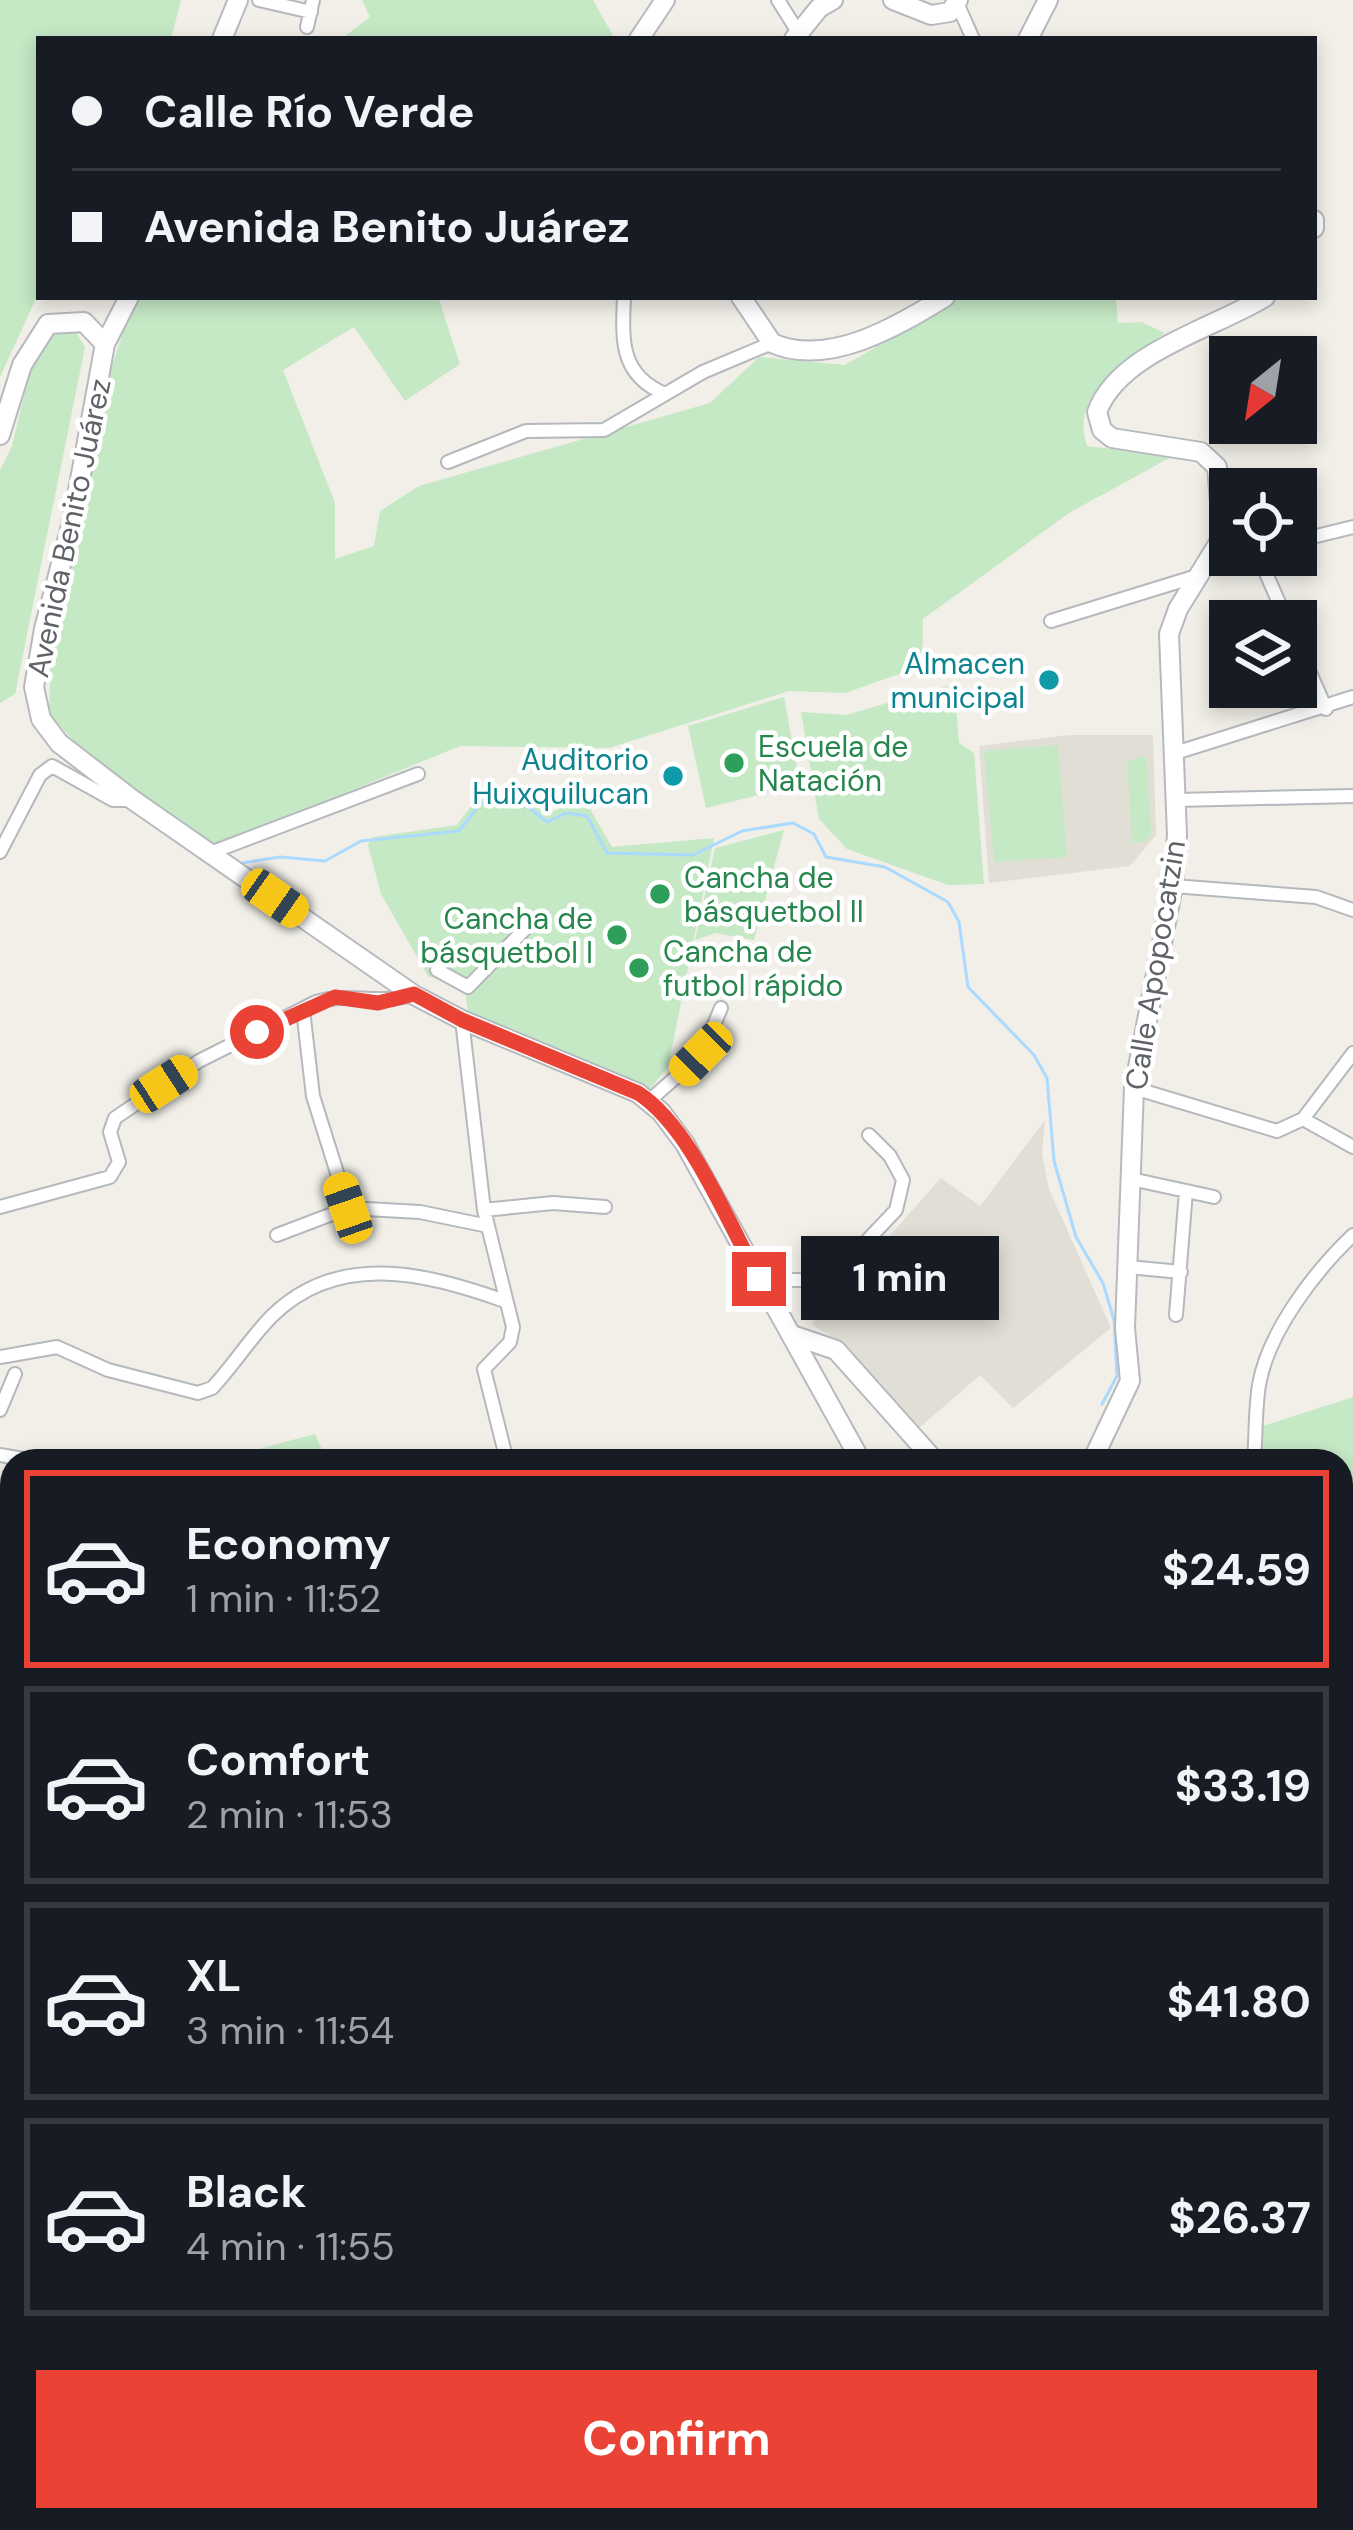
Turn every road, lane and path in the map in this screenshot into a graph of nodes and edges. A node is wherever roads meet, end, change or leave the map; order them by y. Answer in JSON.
{"nodes":[{"id":1,"x":238,"y":0,"type":"edge"},
{"id":2,"x":259,"y":0,"type":"edge"},
{"id":3,"x":665,"y":0,"type":"edge"},
{"id":4,"x":778,"y":0,"type":"edge"},
{"id":5,"x":893,"y":0,"type":"edge"},
{"id":6,"x":1048,"y":0,"type":"edge"},
{"id":7,"x":958,"y":2,"type":"edge"},
{"id":8,"x":825,"y":3,"type":"edge"},
{"id":9,"x":310,"y":13,"type":"edge"},
{"id":10,"x":223,"y":36,"type":"edge"},
{"id":11,"x":641,"y":36,"type":"edge"},
{"id":12,"x":796,"y":36,"type":"edge"},
{"id":13,"x":972,"y":36,"type":"edge"},
{"id":14,"x":1030,"y":36,"type":"edge"},
{"id":15,"x":127,"y":300,"type":"edge"},
{"id":16,"x":624,"y":300,"type":"edge"},
{"id":17,"x":743,"y":300,"type":"edge"},
{"id":18,"x":939,"y":300,"type":"edge"},
{"id":19,"x":1258,"y":300,"type":"edge"},
{"id":20,"x":772,"y":343,"type":"junction"},
{"id":21,"x":105,"y":344,"type":"junction"},
{"id":22,"x":665,"y":394,"type":"junction"},
{"id":23,"x":0,"y":435,"type":"edge"},
{"id":24,"x":448,"y":462,"type":"dead end"},
{"id":25,"x":1214,"y":468,"type":"edge"},
{"id":26,"x":1353,"y":526,"type":"edge"},
{"id":27,"x":1317,"y":535,"type":"edge"},
{"id":28,"x":1209,"y":566,"type":"edge"},
{"id":29,"x":1197,"y":576,"type":"junction"},
{"id":30,"x":1051,"y":621,"type":"dead end"},
{"id":31,"x":1317,"y":689,"type":"edge"},
{"id":32,"x":1353,"y":697,"type":"edge"},
{"id":33,"x":1326,"y":709,"type":"junction"},
{"id":34,"x":1172,"y":754,"type":"junction"},
{"id":35,"x":418,"y":774,"type":"dead end"},
{"id":36,"x":1353,"y":796,"type":"edge"},
{"id":37,"x":133,"y":800,"type":"junction"},
{"id":38,"x":1176,"y":800,"type":"junction"},
{"id":39,"x":215,"y":851,"type":"junction"},
{"id":40,"x":0,"y":852,"type":"edge"},
{"id":41,"x":1173,"y":886,"type":"junction"},
{"id":42,"x":1353,"y":910,"type":"edge"},
{"id":43,"x":525,"y":929,"type":"dead end"},
{"id":44,"x":437,"y":970,"type":"dead end"},
{"id":45,"x":414,"y":994,"type":"junction"},
{"id":46,"x":722,"y":1008,"type":"dead end"},
{"id":47,"x":303,"y":1010,"type":"junction"},
{"id":48,"x":462,"y":1020,"type":"junction"},
{"id":49,"x":1353,"y":1053,"type":"edge"},
{"id":50,"x":1134,"y":1088,"type":"junction"},
{"id":51,"x":650,"y":1100,"type":"junction"},
{"id":52,"x":1303,"y":1119,"type":"junction"},
{"id":53,"x":869,"y":1136,"type":"dead end"},
{"id":54,"x":1353,"y":1147,"type":"edge"},
{"id":55,"x":1131,"y":1179,"type":"junction"},
{"id":56,"x":1186,"y":1190,"type":"junction"},
{"id":57,"x":1214,"y":1197,"type":"dead end"},
{"id":58,"x":0,"y":1207,"type":"edge"},
{"id":59,"x":348,"y":1208,"type":"junction"},
{"id":60,"x":605,"y":1208,"type":"dead end"},
{"id":61,"x":484,"y":1210,"type":"junction"},
{"id":62,"x":488,"y":1226,"type":"junction"},
{"id":63,"x":277,"y":1235,"type":"dead end"},
{"id":64,"x":1353,"y":1235,"type":"edge"},
{"id":65,"x":1128,"y":1267,"type":"junction"},
{"id":66,"x":1181,"y":1272,"type":"junction"},
{"id":67,"x":759,"y":1279,"type":"junction"},
{"id":68,"x":502,"y":1300,"type":"junction"},
{"id":69,"x":1176,"y":1315,"type":"dead end"},
{"id":70,"x":795,"y":1336,"type":"junction"},
{"id":71,"x":0,"y":1357,"type":"edge"},
{"id":72,"x":15,"y":1374,"type":"dead end"},
{"id":73,"x":0,"y":1410,"type":"edge"},
{"id":74,"x":504,"y":1449,"type":"edge"},
{"id":75,"x":854,"y":1449,"type":"edge"},
{"id":76,"x":924,"y":1449,"type":"edge"},
{"id":77,"x":1098,"y":1449,"type":"edge"},
{"id":78,"x":1255,"y":1449,"type":"edge"}],
"edges":[{"from":1,"to":10,"type":"main road"},
{"from":2,"to":9,"type":"street"},
{"from":3,"to":11,"type":"main road"},
{"from":4,"to":12,"type":"street"},
{"from":5,"to":7,"type":"main road"},
{"from":6,"to":14,"type":"main road"},
{"from":7,"to":13,"type":"street"},
{"from":8,"to":12,"type":"main road"},
{"from":15,"to":21,"type":"main road","name":"Avenida Benito Juárez"},
{"from":16,"to":22,"type":"street"},
{"from":17,"to":20,"type":"main road"},
{"from":18,"to":20,"type":"main road"},
{"from":19,"to":25,"type":"main road","name":"Calle Apopocatzin"},
{"from":20,"to":22,"type":"street"},
{"from":21,"to":23,"type":"main road"},
{"from":21,"to":37,"type":"main road","name":"Avenida Benito Juárez"},
{"from":22,"to":24,"type":"street"},
{"from":26,"to":27,"type":"street"},
{"from":28,"to":29,"type":"main road","name":"Calle Apopocatzin"},
{"from":29,"to":30,"type":"street"},
{"from":29,"to":34,"type":"main road","name":"Calle Apopocatzin"},
{"from":31,"to":33,"type":"street"},
{"from":32,"to":33,"type":"street"},
{"from":33,"to":34,"type":"street"},
{"from":34,"to":38,"type":"main road","name":"Calle Apopocatzin"},
{"from":35,"to":39,"type":"street"},
{"from":36,"to":38,"type":"street"},
{"from":37,"to":39,"type":"main road","name":"Avenida Benito Juárez"},
{"from":37,"to":40,"type":"street"},
{"from":38,"to":41,"type":"main road","name":"Calle Apopocatzin"},
{"from":39,"to":45,"type":"main road","name":"Avenida Benito Juárez"},
{"from":41,"to":42,"type":"street"},
{"from":41,"to":50,"type":"main road","name":"Calle Apopocatzin"},
{"from":43,"to":44,"type":"street"},
{"from":45,"to":47,"type":"street"},
{"from":45,"to":48,"type":"main road","name":"Avenida Benito Juárez"},
{"from":46,"to":51,"type":"street"},
{"from":47,"to":58,"type":"street"},
{"from":47,"to":59,"type":"street"},
{"from":48,"to":51,"type":"main road","name":"Avenida Benito Juárez"},
{"from":48,"to":61,"type":"street"},
{"from":49,"to":52,"type":"street"},
{"from":50,"to":52,"type":"street"},
{"from":50,"to":55,"type":"main road","name":"Calle Apopocatzin"},
{"from":51,"to":67,"type":"main road","name":"Avenida Benito Juárez"},
{"from":52,"to":54,"type":"street"},
{"from":53,"to":67,"type":"street"},
{"from":55,"to":56,"type":"street"},
{"from":55,"to":65,"type":"main road","name":"Calle Apopocatzin"},
{"from":56,"to":57,"type":"street"},
{"from":56,"to":66,"type":"street"},
{"from":59,"to":62,"type":"street"},
{"from":59,"to":63,"type":"street"},
{"from":60,"to":61,"type":"street"},
{"from":61,"to":62,"type":"street"},
{"from":62,"to":68,"type":"street"},
{"from":64,"to":78,"type":"street"},
{"from":65,"to":66,"type":"street"},
{"from":65,"to":77,"type":"main road","name":"Calle Apopocatzin"},
{"from":66,"to":69,"type":"street"},
{"from":67,"to":70,"type":"main road","name":"Avenida Benito Juárez"},
{"from":68,"to":71,"type":"street"},
{"from":68,"to":74,"type":"street"},
{"from":70,"to":75,"type":"main road","name":"Avenida Benito Juárez"},
{"from":70,"to":76,"type":"main road"},
{"from":72,"to":73,"type":"street"}]}
